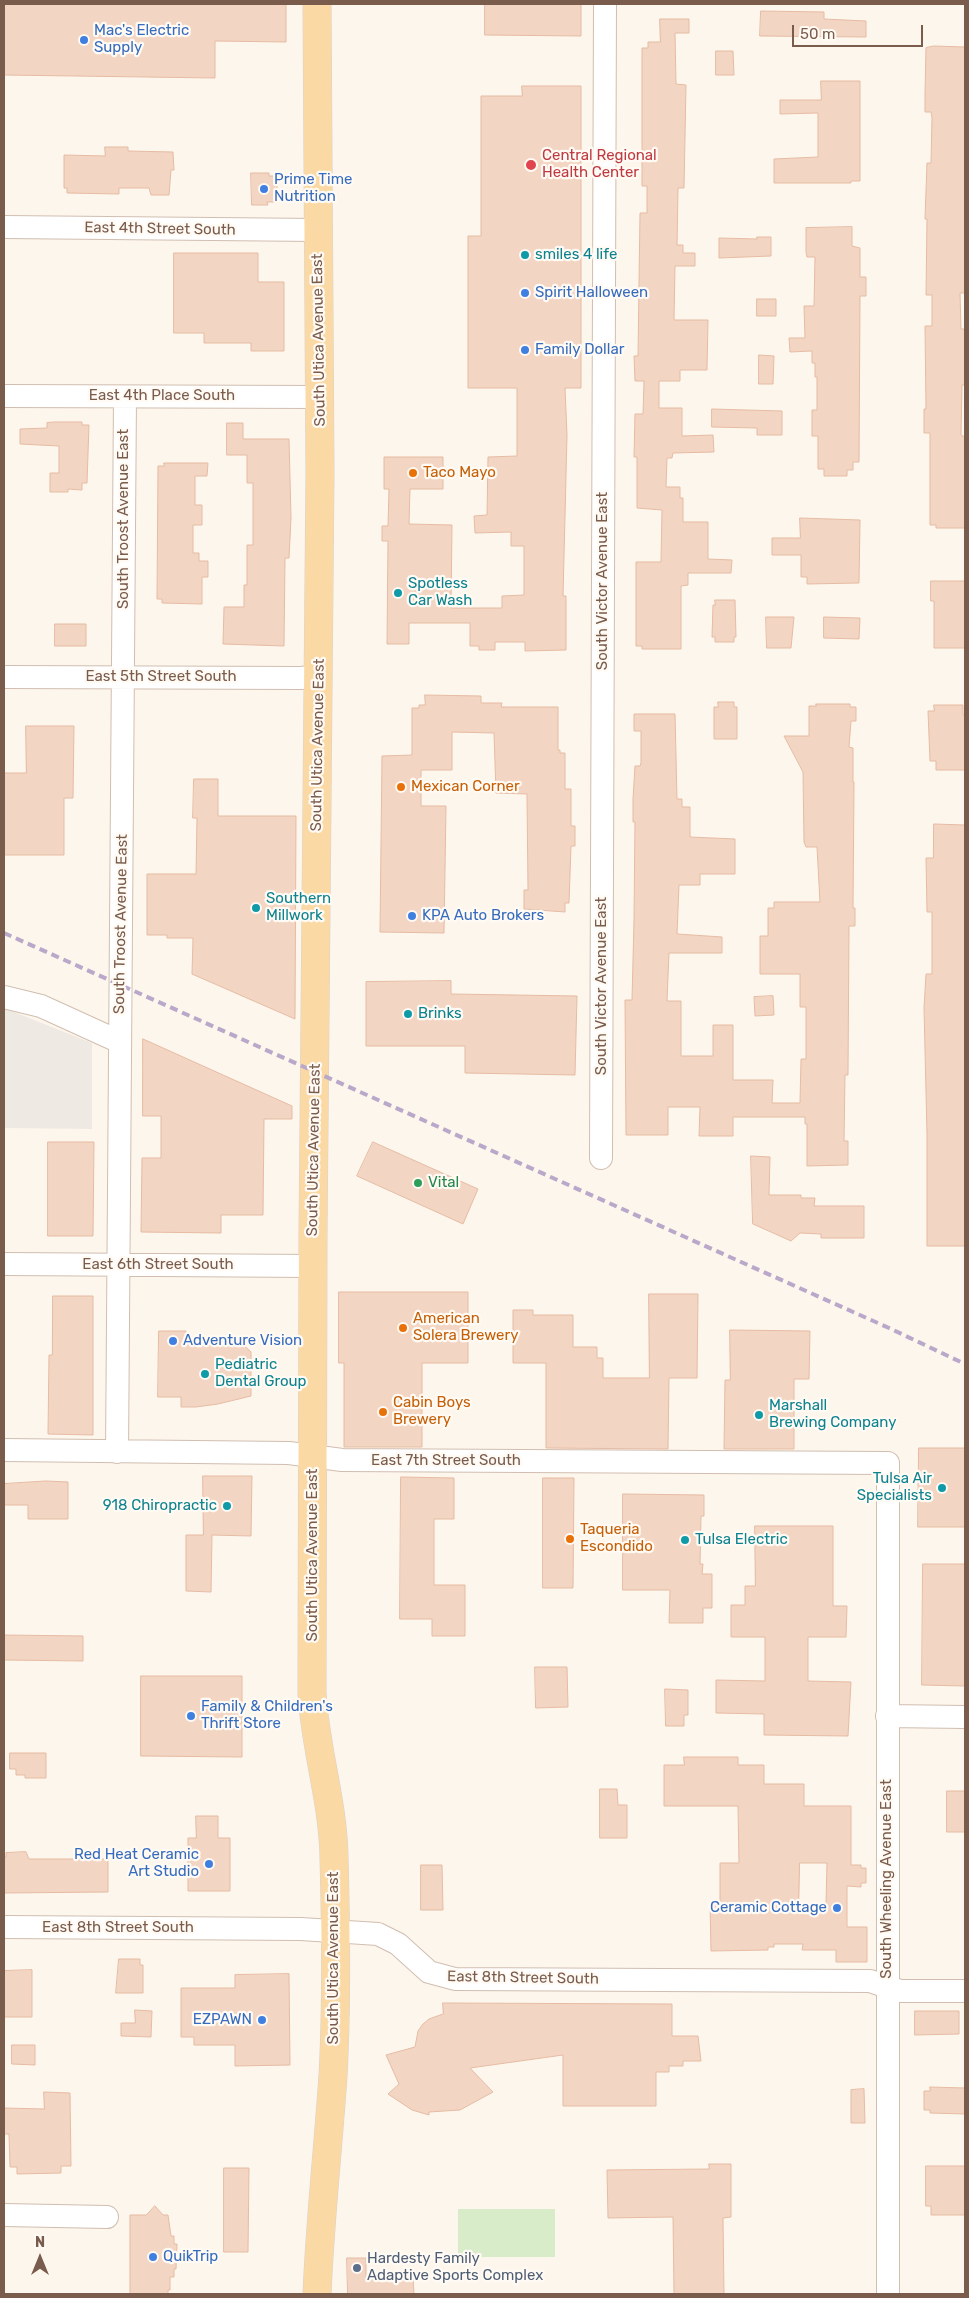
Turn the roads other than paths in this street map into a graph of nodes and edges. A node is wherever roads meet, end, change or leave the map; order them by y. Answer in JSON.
{"nodes":[{"id":1,"x":317,"y":4,"type":"edge"},
{"id":2,"x":605,"y":4,"type":"edge"},
{"id":3,"x":4,"y":227,"type":"edge"},
{"id":4,"x":317,"y":230,"type":"junction"},
{"id":5,"x":4,"y":396,"type":"edge"},
{"id":6,"x":125,"y":397,"type":"junction"},
{"id":7,"x":320,"y":397,"type":"junction"},
{"id":8,"x":318,"y":676,"type":"junction"},
{"id":9,"x":4,"y":677,"type":"edge"},
{"id":10,"x":123,"y":678,"type":"junction"},
{"id":11,"x":4,"y":997,"type":"edge"},
{"id":12,"x":120,"y":1042,"type":"junction"},
{"id":13,"x":601,"y":1158,"type":"dead end"},
{"id":14,"x":4,"y":1264,"type":"edge"},
{"id":15,"x":117,"y":1265,"type":"junction"},
{"id":16,"x":313,"y":1266,"type":"junction"},
{"id":17,"x":4,"y":1450,"type":"edge"},
{"id":18,"x":117,"y":1452,"type":"junction"},
{"id":19,"x":313,"y":1456,"type":"junction"},
{"id":20,"x":888,"y":1463,"type":"joint"},
{"id":21,"x":887,"y":1716,"type":"junction"},
{"id":22,"x":965,"y":1717,"type":"edge"},
{"id":23,"x":4,"y":1927,"type":"edge"},
{"id":24,"x":336,"y":1931,"type":"junction"},
{"id":25,"x":887,"y":1986,"type":"junction"},
{"id":26,"x":965,"y":1991,"type":"edge"},
{"id":27,"x":4,"y":2215,"type":"edge"},
{"id":28,"x":107,"y":2217,"type":"dead end"},
{"id":29,"x":317,"y":2294,"type":"edge"},
{"id":30,"x":888,"y":2294,"type":"edge"}],
"edges":[{"from":1,"to":4,"type":"main road","name":"South Utica Avenue East"},
{"from":2,"to":13,"type":"street","name":"South Victor Avenue East"},
{"from":3,"to":4,"type":"street","name":"East 4th Street South"},
{"from":4,"to":7,"type":"main road","name":"South Utica Avenue East"},
{"from":5,"to":6,"type":"street","name":"East 4th Place South"},
{"from":6,"to":7,"type":"street","name":"East 4th Place South"},
{"from":6,"to":10,"type":"street","name":"South Troost Avenue East"},
{"from":7,"to":8,"type":"main road","name":"South Utica Avenue East"},
{"from":8,"to":10,"type":"street","name":"East 5th Street South"},
{"from":8,"to":16,"type":"main road","name":"South Utica Avenue East"},
{"from":9,"to":10,"type":"street","name":"East 5th Street South"},
{"from":10,"to":12,"type":"street","name":"South Troost Avenue East"},
{"from":11,"to":12,"type":"street"},
{"from":12,"to":15,"type":"street","name":"South Troost Avenue East"},
{"from":14,"to":15,"type":"street","name":"East 6th Street South"},
{"from":15,"to":16,"type":"street","name":"East 6th Street South"},
{"from":15,"to":18,"type":"street","name":"South Troost Avenue East"},
{"from":16,"to":19,"type":"main road","name":"South Utica Avenue East"},
{"from":17,"to":18,"type":"street","name":"East 7th Street South"},
{"from":18,"to":19,"type":"street","name":"East 7th Street South"},
{"from":19,"to":20,"type":"street","name":"East 7th Street South"},
{"from":19,"to":24,"type":"main road","name":"South Utica Avenue East"},
{"from":20,"to":21,"type":"street","name":"South Wheeling Avenue East"},
{"from":21,"to":22,"type":"street"},
{"from":21,"to":25,"type":"street","name":"South Wheeling Avenue East"},
{"from":23,"to":24,"type":"street","name":"East 8th Street South"},
{"from":24,"to":25,"type":"street","name":"East 8th Street South"},
{"from":24,"to":29,"type":"main road","name":"South Utica Avenue East"},
{"from":25,"to":26,"type":"street","name":"East 8th Street South"},
{"from":25,"to":30,"type":"street","name":"South Wheeling Avenue East"},
{"from":27,"to":28,"type":"street"}]}
